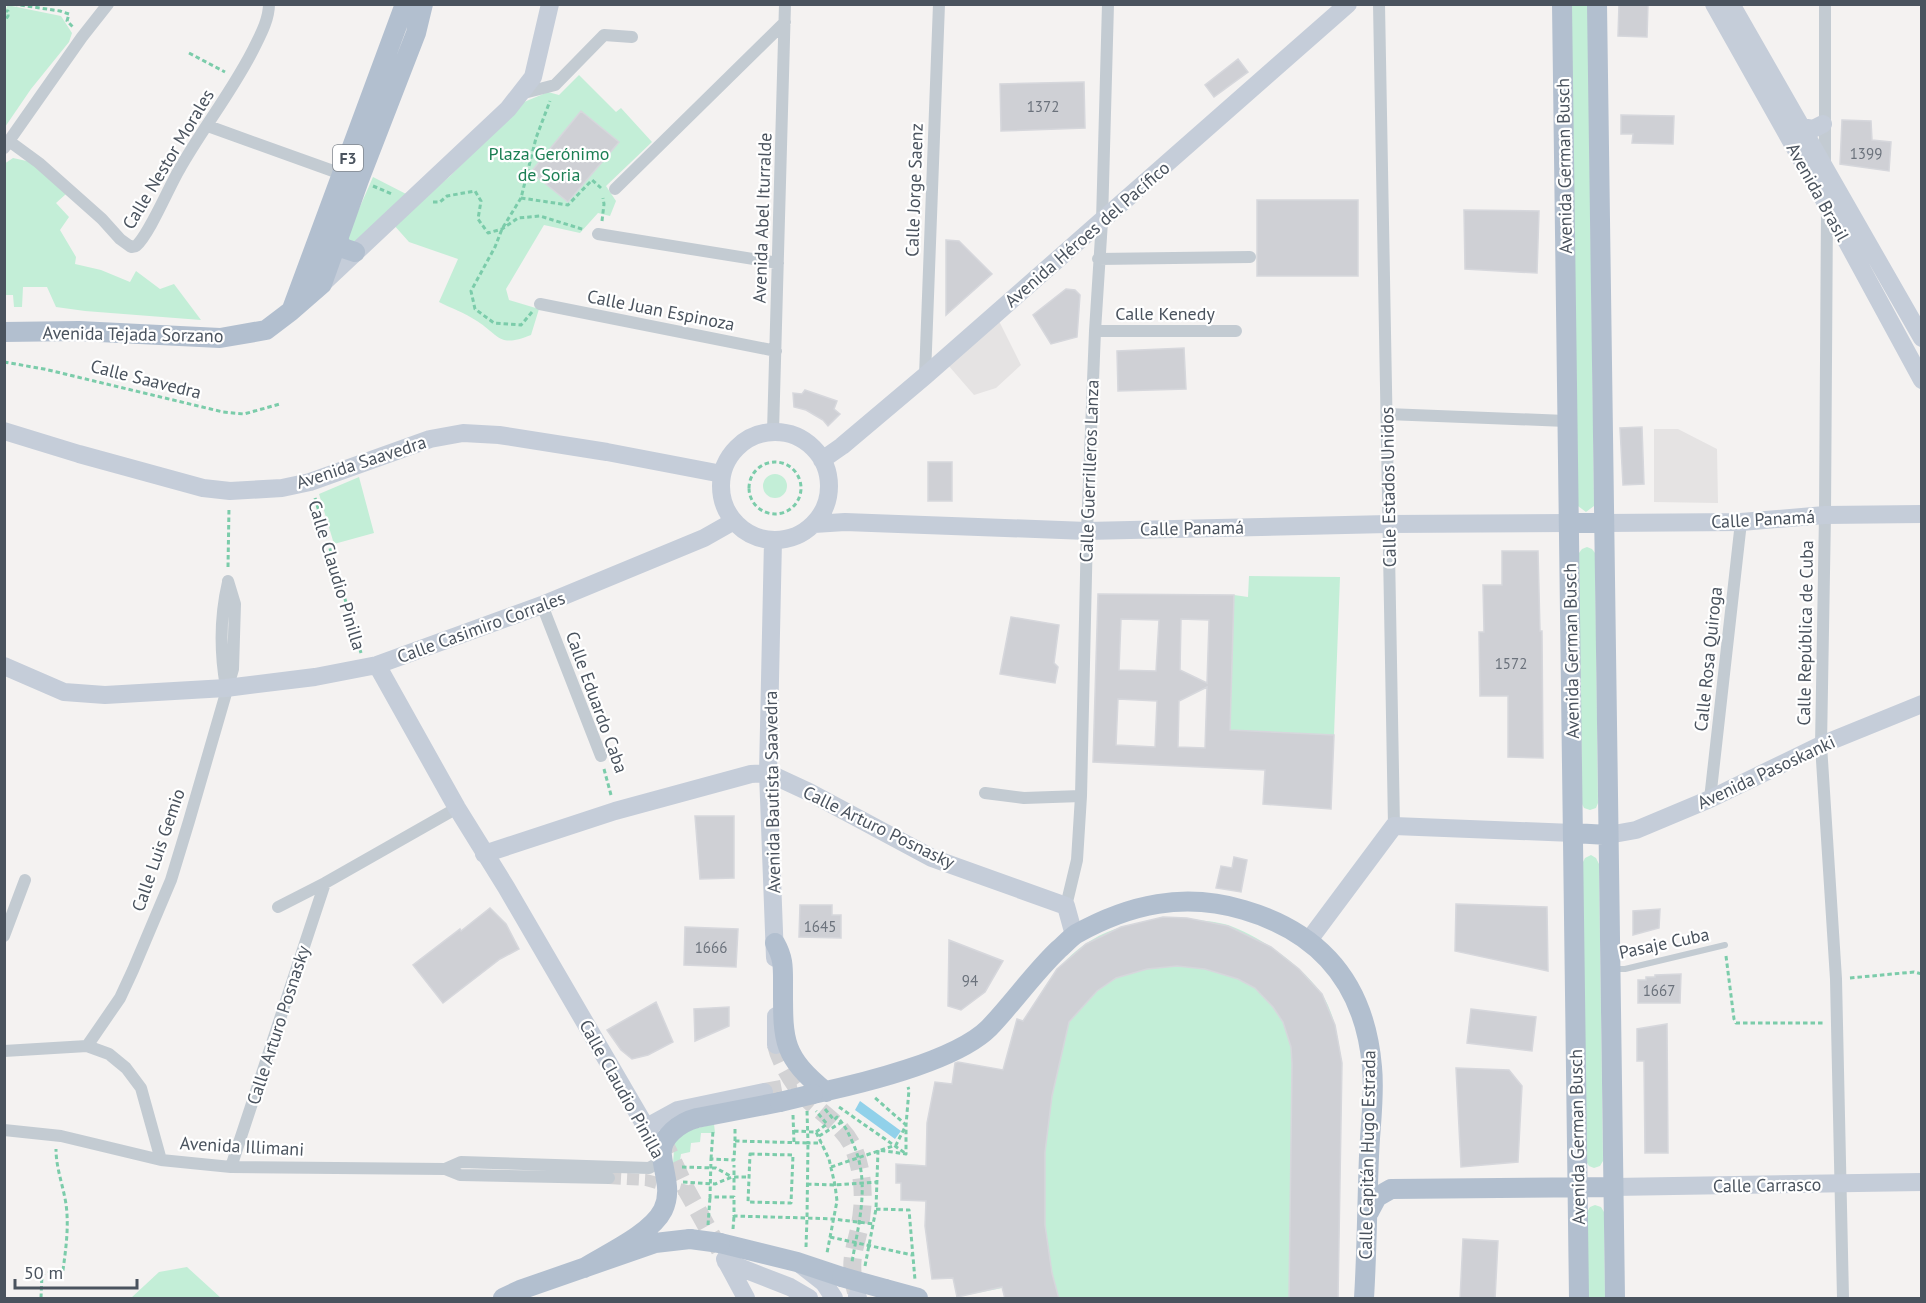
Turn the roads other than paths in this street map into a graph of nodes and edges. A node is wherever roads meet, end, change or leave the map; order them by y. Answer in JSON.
{"nodes":[{"id":1,"x":108,"y":4,"type":"edge"},
{"id":2,"x":269,"y":4,"type":"edge"},
{"id":3,"x":405,"y":4,"type":"edge"},
{"id":4,"x":423,"y":4,"type":"edge"},
{"id":5,"x":550,"y":4,"type":"edge"},
{"id":6,"x":785,"y":4,"type":"edge"},
{"id":7,"x":939,"y":4,"type":"edge"},
{"id":8,"x":1108,"y":4,"type":"edge"},
{"id":9,"x":1348,"y":4,"type":"edge"},
{"id":10,"x":1379,"y":4,"type":"edge"},
{"id":11,"x":1562,"y":4,"type":"edge"},
{"id":12,"x":1597,"y":4,"type":"edge"},
{"id":13,"x":1714,"y":4,"type":"edge"},
{"id":14,"x":1731,"y":4,"type":"edge"},
{"id":15,"x":1825,"y":4,"type":"edge"},
{"id":16,"x":785,"y":22,"type":"junction"},
{"id":17,"x":632,"y":37,"type":"dead end"},
{"id":18,"x":1749,"y":52,"type":"junction"},
{"id":19,"x":520,"y":94,"type":"junction"},
{"id":20,"x":1784,"y":112,"type":"junction"},
{"id":21,"x":1823,"y":124,"type":"junction"},
{"id":22,"x":208,"y":126,"type":"junction"},
{"id":23,"x":1801,"y":127,"type":"junction"},
{"id":24,"x":7,"y":144,"type":"edge"},
{"id":25,"x":1825,"y":168,"type":"junction"},
{"id":26,"x":351,"y":177,"type":"junction"},
{"id":27,"x":615,"y":189,"type":"dead end"},
{"id":28,"x":1827,"y":205,"type":"junction"},
{"id":29,"x":1102,"y":221,"type":"junction"},
{"id":30,"x":598,"y":234,"type":"road end"},
{"id":31,"x":315,"y":248,"type":"junction"},
{"id":32,"x":1250,"y":257,"type":"dead end"},
{"id":33,"x":343,"y":259,"type":"junction"},
{"id":34,"x":1098,"y":259,"type":"junction"},
{"id":35,"x":778,"y":263,"type":"junction"},
{"id":36,"x":1881,"y":267,"type":"junction"},
{"id":37,"x":1864,"y":277,"type":"junction"},
{"id":38,"x":540,"y":304,"type":"road end"},
{"id":39,"x":291,"y":311,"type":"junction"},
{"id":40,"x":1095,"y":331,"type":"junction"},
{"id":41,"x":1236,"y":331,"type":"dead end"},
{"id":42,"x":4,"y":332,"type":"edge"},
{"id":43,"x":1920,"y":336,"type":"edge"},
{"id":44,"x":1901,"y":343,"type":"junction"},
{"id":45,"x":776,"y":351,"type":"junction"},
{"id":46,"x":926,"y":376,"type":"junction"},
{"id":47,"x":1922,"y":380,"type":"edge"},
{"id":48,"x":1387,"y":414,"type":"junction"},
{"id":49,"x":1566,"y":421,"type":"junction"},
{"id":50,"x":4,"y":431,"type":"edge"},
{"id":51,"x":773,"y":432,"type":"junction"},
{"id":52,"x":822,"y":460,"type":"junction"},
{"id":53,"x":722,"y":474,"type":"junction"},
{"id":54,"x":1922,"y":514,"type":"edge"},
{"id":55,"x":1825,"y":515,"type":"junction"},
{"id":56,"x":734,"y":521,"type":"junction"},
{"id":57,"x":1741,"y":522,"type":"junction"},
{"id":58,"x":1569,"y":523,"type":"junction"},
{"id":59,"x":1604,"y":523,"type":"junction"},
{"id":60,"x":814,"y":524,"type":"junction"},
{"id":61,"x":1388,"y":524,"type":"junction"},
{"id":62,"x":1087,"y":531,"type":"junction"},
{"id":63,"x":773,"y":540,"type":"junction"},
{"id":64,"x":228,"y":580,"type":"road end"},
{"id":65,"x":542,"y":605,"type":"junction"},
{"id":66,"x":4,"y":666,"type":"edge"},
{"id":67,"x":371,"y":666,"type":"junction"},
{"id":68,"x":226,"y":688,"type":"junction"},
{"id":69,"x":1922,"y":704,"type":"edge"},
{"id":70,"x":1821,"y":745,"type":"junction"},
{"id":71,"x":601,"y":756,"type":"road end"},
{"id":72,"x":768,"y":773,"type":"junction"},
{"id":73,"x":985,"y":793,"type":"dead end"},
{"id":74,"x":1081,"y":796,"type":"junction"},
{"id":75,"x":1710,"y":799,"type":"junction"},
{"id":76,"x":457,"y":808,"type":"junction"},
{"id":77,"x":1394,"y":826,"type":"junction"},
{"id":78,"x":1572,"y":832,"type":"junction"},
{"id":79,"x":1608,"y":835,"type":"junction"},
{"id":80,"x":484,"y":854,"type":"junction"},
{"id":81,"x":25,"y":880,"type":"dead end"},
{"id":82,"x":325,"y":883,"type":"junction"},
{"id":83,"x":506,"y":887,"type":"junction"},
{"id":84,"x":520,"y":903,"type":"dead end"},
{"id":85,"x":1066,"y":906,"type":"junction"},
{"id":86,"x":278,"y":907,"type":"dead end"},
{"id":87,"x":6,"y":928,"type":"edge"},
{"id":88,"x":1074,"y":935,"type":"junction"},
{"id":89,"x":1309,"y":940,"type":"junction"},
{"id":90,"x":775,"y":943,"type":"junction"},
{"id":91,"x":1725,"y":945,"type":"road end"},
{"id":92,"x":1610,"y":969,"type":"junction"},
{"id":93,"x":776,"y":1045,"type":"tunnel mouth"},
{"id":94,"x":87,"y":1046,"type":"junction"},
{"id":95,"x":4,"y":1051,"type":"edge"},
{"id":96,"x":772,"y":1097,"type":"junction"},
{"id":97,"x":820,"y":1099,"type":"junction"},
{"id":98,"x":647,"y":1127,"type":"junction"},
{"id":99,"x":4,"y":1130,"type":"edge"},
{"id":100,"x":661,"y":1153,"type":"junction"},
{"id":101,"x":161,"y":1160,"type":"junction"},
{"id":102,"x":1369,"y":1163,"type":"junction"},
{"id":103,"x":231,"y":1167,"type":"junction"},
{"id":104,"x":445,"y":1169,"type":"junction"},
{"id":105,"x":609,"y":1178,"type":"tunnel mouth"},
{"id":106,"x":1922,"y":1182,"type":"edge"},
{"id":107,"x":1841,"y":1183,"type":"junction"},
{"id":108,"x":1613,"y":1187,"type":"junction"},
{"id":109,"x":1577,"y":1188,"type":"junction"},
{"id":110,"x":1391,"y":1189,"type":"junction"},
{"id":111,"x":1369,"y":1212,"type":"junction"},
{"id":112,"x":722,"y":1245,"type":"junction"},
{"id":113,"x":802,"y":1259,"type":"junction"},
{"id":114,"x":584,"y":1268,"type":"junction"},
{"id":115,"x":917,"y":1291,"type":"edge"},
{"id":116,"x":503,"y":1299,"type":"edge"},
{"id":117,"x":746,"y":1299,"type":"edge"},
{"id":118,"x":809,"y":1299,"type":"edge"},
{"id":119,"x":834,"y":1299,"type":"edge"},
{"id":120,"x":1364,"y":1299,"type":"edge"},
{"id":121,"x":1579,"y":1299,"type":"edge"},
{"id":122,"x":1615,"y":1299,"type":"edge"},
{"id":123,"x":1843,"y":1299,"type":"edge"}],
"edges":[{"from":1,"to":24,"type":"street"},
{"from":2,"to":22,"type":"street","name":"Calle Nestor Morales"},
{"from":3,"to":26,"type":"main road","name":"Avenida Tejada Sorzano","number":"F3"},
{"from":4,"to":26,"type":"main road","name":"Avenida Tejada Sorzano","number":"F3"},
{"from":5,"to":19,"type":"main road"},
{"from":6,"to":16,"type":"street","name":"Avenida Abel Iturralde"},
{"from":7,"to":46,"type":"street","name":"Calle Jorge Saenz"},
{"from":8,"to":29,"type":"street","name":"Calle Guerrilleros Lanza"},
{"from":9,"to":29,"type":"main road","name":"Avenida Héroes del Pacífico"},
{"from":10,"to":48,"type":"street","name":"Calle Estados Unidos"},
{"from":11,"to":49,"type":"main road","name":"Avenida German Busch"},
{"from":12,"to":59,"type":"main road","name":"Avenida German Busch"},
{"from":13,"to":18,"type":"main road","name":"Avenida Brasil"},
{"from":14,"to":18,"type":"main road","name":"Avenida Brasil"},
{"from":15,"to":21,"type":"street","name":"Calle República de Cuba"},
{"from":16,"to":27,"type":"street"},
{"from":16,"to":35,"type":"street","name":"Avenida Abel Iturralde"},
{"from":17,"to":19,"type":"street"},
{"from":18,"to":20,"type":"main road","name":"Avenida Brasil"},
{"from":19,"to":33,"type":"main road"},
{"from":20,"to":23,"type":"main road","name":"Avenida Brasil"},
{"from":20,"to":28,"type":"main road","name":"Avenida Brasil"},
{"from":21,"to":23,"type":"main road"},
{"from":21,"to":25,"type":"street","name":"Calle República de Cuba"},
{"from":22,"to":24,"type":"street","name":"Calle Nestor Morales"},
{"from":22,"to":26,"type":"street"},
{"from":23,"to":25,"type":"main road","name":"Avenida Brasil"},
{"from":25,"to":28,"type":"street","name":"Calle República de Cuba"},
{"from":25,"to":36,"type":"main road","name":"Avenida Brasil"},
{"from":26,"to":31,"type":"main road","name":"Avenida Tejada Sorzano","number":"F3"},
{"from":26,"to":33,"type":"main road","name":"Avenida Tejada Sorzano","number":"F3"},
{"from":28,"to":37,"type":"main road","name":"Avenida Brasil"},
{"from":28,"to":55,"type":"street","name":"Calle República de Cuba"},
{"from":29,"to":34,"type":"street","name":"Calle Guerrilleros Lanza"},
{"from":29,"to":46,"type":"main road","name":"Avenida Héroes del Pacífico"},
{"from":30,"to":35,"type":"street"},
{"from":31,"to":33,"type":"main road"},
{"from":31,"to":39,"type":"main road","name":"Avenida Tejada Sorzano","number":"F3"},
{"from":32,"to":34,"type":"street"},
{"from":33,"to":39,"type":"main road","name":"Avenida Tejada Sorzano","number":"F3"},
{"from":34,"to":40,"type":"street","name":"Calle Guerrilleros Lanza"},
{"from":35,"to":45,"type":"street","name":"Avenida Abel Iturralde"},
{"from":36,"to":37,"type":"main road"},
{"from":36,"to":43,"type":"main road","name":"Avenida Brasil"},
{"from":37,"to":44,"type":"main road","name":"Avenida Brasil"},
{"from":38,"to":45,"type":"street","name":"Calle Juan Espinoza"},
{"from":39,"to":42,"type":"main road","name":"Avenida Tejada Sorzano","number":"F3"},
{"from":40,"to":41,"type":"street","name":"Calle Kenedy"},
{"from":40,"to":62,"type":"street","name":"Calle Guerrilleros Lanza"},
{"from":43,"to":44,"type":"main road"},
{"from":44,"to":47,"type":"main road","name":"Avenida Brasil"},
{"from":45,"to":51,"type":"street","name":"Avenida Abel Iturralde"},
{"from":46,"to":52,"type":"main road","name":"Avenida Héroes del Pacífico"},
{"from":48,"to":49,"type":"street"},
{"from":48,"to":61,"type":"street","name":"Calle Estados Unidos"},
{"from":49,"to":58,"type":"main road","name":"Avenida German Busch"},
{"from":50,"to":53,"type":"main road","name":"Avenida Saavedra"},
{"from":51,"to":52,"type":"main road"},
{"from":51,"to":53,"type":"main road"},
{"from":52,"to":60,"type":"main road"},
{"from":53,"to":56,"type":"main road"},
{"from":54,"to":55,"type":"main road","name":"Calle Panamá"},
{"from":55,"to":57,"type":"main road","name":"Calle Panamá"},
{"from":55,"to":70,"type":"street","name":"Calle República de Cuba"},
{"from":56,"to":63,"type":"main road"},
{"from":56,"to":65,"type":"main road","name":"Calle Casimiro Corrales"},
{"from":57,"to":59,"type":"main road","name":"Calle Panamá"},
{"from":57,"to":75,"type":"street","name":"Calle Rosa Quiroga"},
{"from":58,"to":59,"type":"main road"},
{"from":58,"to":61,"type":"main road","name":"Calle Panamá"},
{"from":58,"to":78,"type":"main road","name":"Avenida German Busch"},
{"from":59,"to":79,"type":"main road","name":"Avenida German Busch"},
{"from":60,"to":62,"type":"main road","name":"Calle Panamá"},
{"from":60,"to":63,"type":"main road"},
{"from":61,"to":62,"type":"main road","name":"Calle Panamá"},
{"from":61,"to":77,"type":"street","name":"Calle Estados Unidos"},
{"from":62,"to":74,"type":"street","name":"Calle Guerrilleros Lanza"},
{"from":63,"to":72,"type":"main road","name":"Avenida Bautista Saavedra"},
{"from":64,"to":68,"type":"street","name":"Calle Luis Gemio"},
{"from":65,"to":67,"type":"main road","name":"Calle Casimiro Corrales"},
{"from":65,"to":71,"type":"street","name":"Calle Eduardo Caba"},
{"from":66,"to":68,"type":"main road","name":"Calle Casimiro Corrales"},
{"from":67,"to":68,"type":"main road","name":"Calle Casimiro Corrales"},
{"from":67,"to":76,"type":"main road","name":"Calle Claudio Pinilla"},
{"from":68,"to":94,"type":"street","name":"Calle Luis Gemio"},
{"from":69,"to":70,"type":"main road","name":"Avenida Pasoskanki"},
{"from":70,"to":75,"type":"main road","name":"Avenida Pasoskanki"},
{"from":70,"to":107,"type":"street","name":"Calle República de Cuba"},
{"from":72,"to":80,"type":"main road"},
{"from":72,"to":85,"type":"main road","name":"Calle Arturo Posnasky"},
{"from":72,"to":90,"type":"main road","name":"Avenida Bautista Saavedra"},
{"from":73,"to":74,"type":"street"},
{"from":74,"to":85,"type":"street","name":"Calle Guerrilleros Lanza"},
{"from":75,"to":79,"type":"main road","name":"Avenida Pasoskanki"},
{"from":76,"to":80,"type":"main road","name":"Calle Claudio Pinilla"},
{"from":76,"to":82,"type":"street"},
{"from":77,"to":78,"type":"main road"},
{"from":77,"to":89,"type":"main road"},
{"from":78,"to":79,"type":"main road"},
{"from":78,"to":109,"type":"main road","name":"Avenida German Busch"},
{"from":79,"to":92,"type":"main road","name":"Avenida German Busch"},
{"from":80,"to":83,"type":"main road","name":"Calle Claudio Pinilla"},
{"from":81,"to":87,"type":"street"},
{"from":82,"to":86,"type":"street"},
{"from":82,"to":103,"type":"street","name":"Calle Arturo Posnasky"},
{"from":83,"to":84,"type":"main road","name":"Calle Claudio Pinilla"},
{"from":83,"to":98,"type":"main road","name":"Calle Claudio Pinilla"},
{"from":85,"to":88,"type":"main road","name":"Calle Guerrilleros Lanza"},
{"from":88,"to":89,"type":"main road","name":"Calle Capitán Hugo Estrada"},
{"from":88,"to":97,"type":"main road","name":"Calle Capitán Hugo Estrada"},
{"from":89,"to":102,"type":"main road","name":"Calle Capitán Hugo Estrada"},
{"from":90,"to":93,"type":"main road","name":"Avenida Bautista Saavedra"},
{"from":90,"to":97,"type":"main road"},
{"from":91,"to":92,"type":"lane","name":"Pasaje Cuba"},
{"from":92,"to":108,"type":"main road","name":"Avenida German Busch"},
{"from":94,"to":95,"type":"street"},
{"from":94,"to":101,"type":"street"},
{"from":96,"to":97,"type":"main road","name":"Calle Capitán Hugo Estrada","bridge":true},
{"from":96,"to":98,"type":"main road"},
{"from":96,"to":100,"type":"main road","name":"Calle Capitán Hugo Estrada"},
{"from":98,"to":100,"type":"main road","name":"Calle Claudio Pinilla"},
{"from":99,"to":101,"type":"street","name":"Avenida Illimani"},
{"from":100,"to":104,"type":"street","name":"Avenida Illimani"},
{"from":100,"to":114,"type":"main road","name":"Calle Claudio Pinilla"},
{"from":101,"to":103,"type":"street","name":"Avenida Illimani"},
{"from":102,"to":110,"type":"main road"},
{"from":102,"to":111,"type":"main road","name":"Calle Capitán Hugo Estrada"},
{"from":103,"to":104,"type":"street","name":"Avenida Illimani"},
{"from":104,"to":105,"type":"street","name":"Avenida Illimani"},
{"from":106,"to":107,"type":"main road","name":"Calle Carrasco"},
{"from":107,"to":108,"type":"main road","name":"Calle Carrasco"},
{"from":107,"to":123,"type":"street","name":"Calle República de Cuba"},
{"from":108,"to":109,"type":"main road"},
{"from":108,"to":122,"type":"main road","name":"Avenida German Busch"},
{"from":109,"to":110,"type":"main road"},
{"from":109,"to":121,"type":"main road","name":"Avenida German Busch"},
{"from":110,"to":111,"type":"main road"},
{"from":111,"to":120,"type":"main road","name":"Calle Capitán Hugo Estrada"},
{"from":112,"to":113,"type":"main road"},
{"from":112,"to":114,"type":"main road","bridge":true},
{"from":112,"to":117,"type":"main road"},
{"from":112,"to":118,"type":"main road"},
{"from":113,"to":115,"type":"main road","bridge":true},
{"from":113,"to":119,"type":"main road"},
{"from":114,"to":116,"type":"main road"}]}
